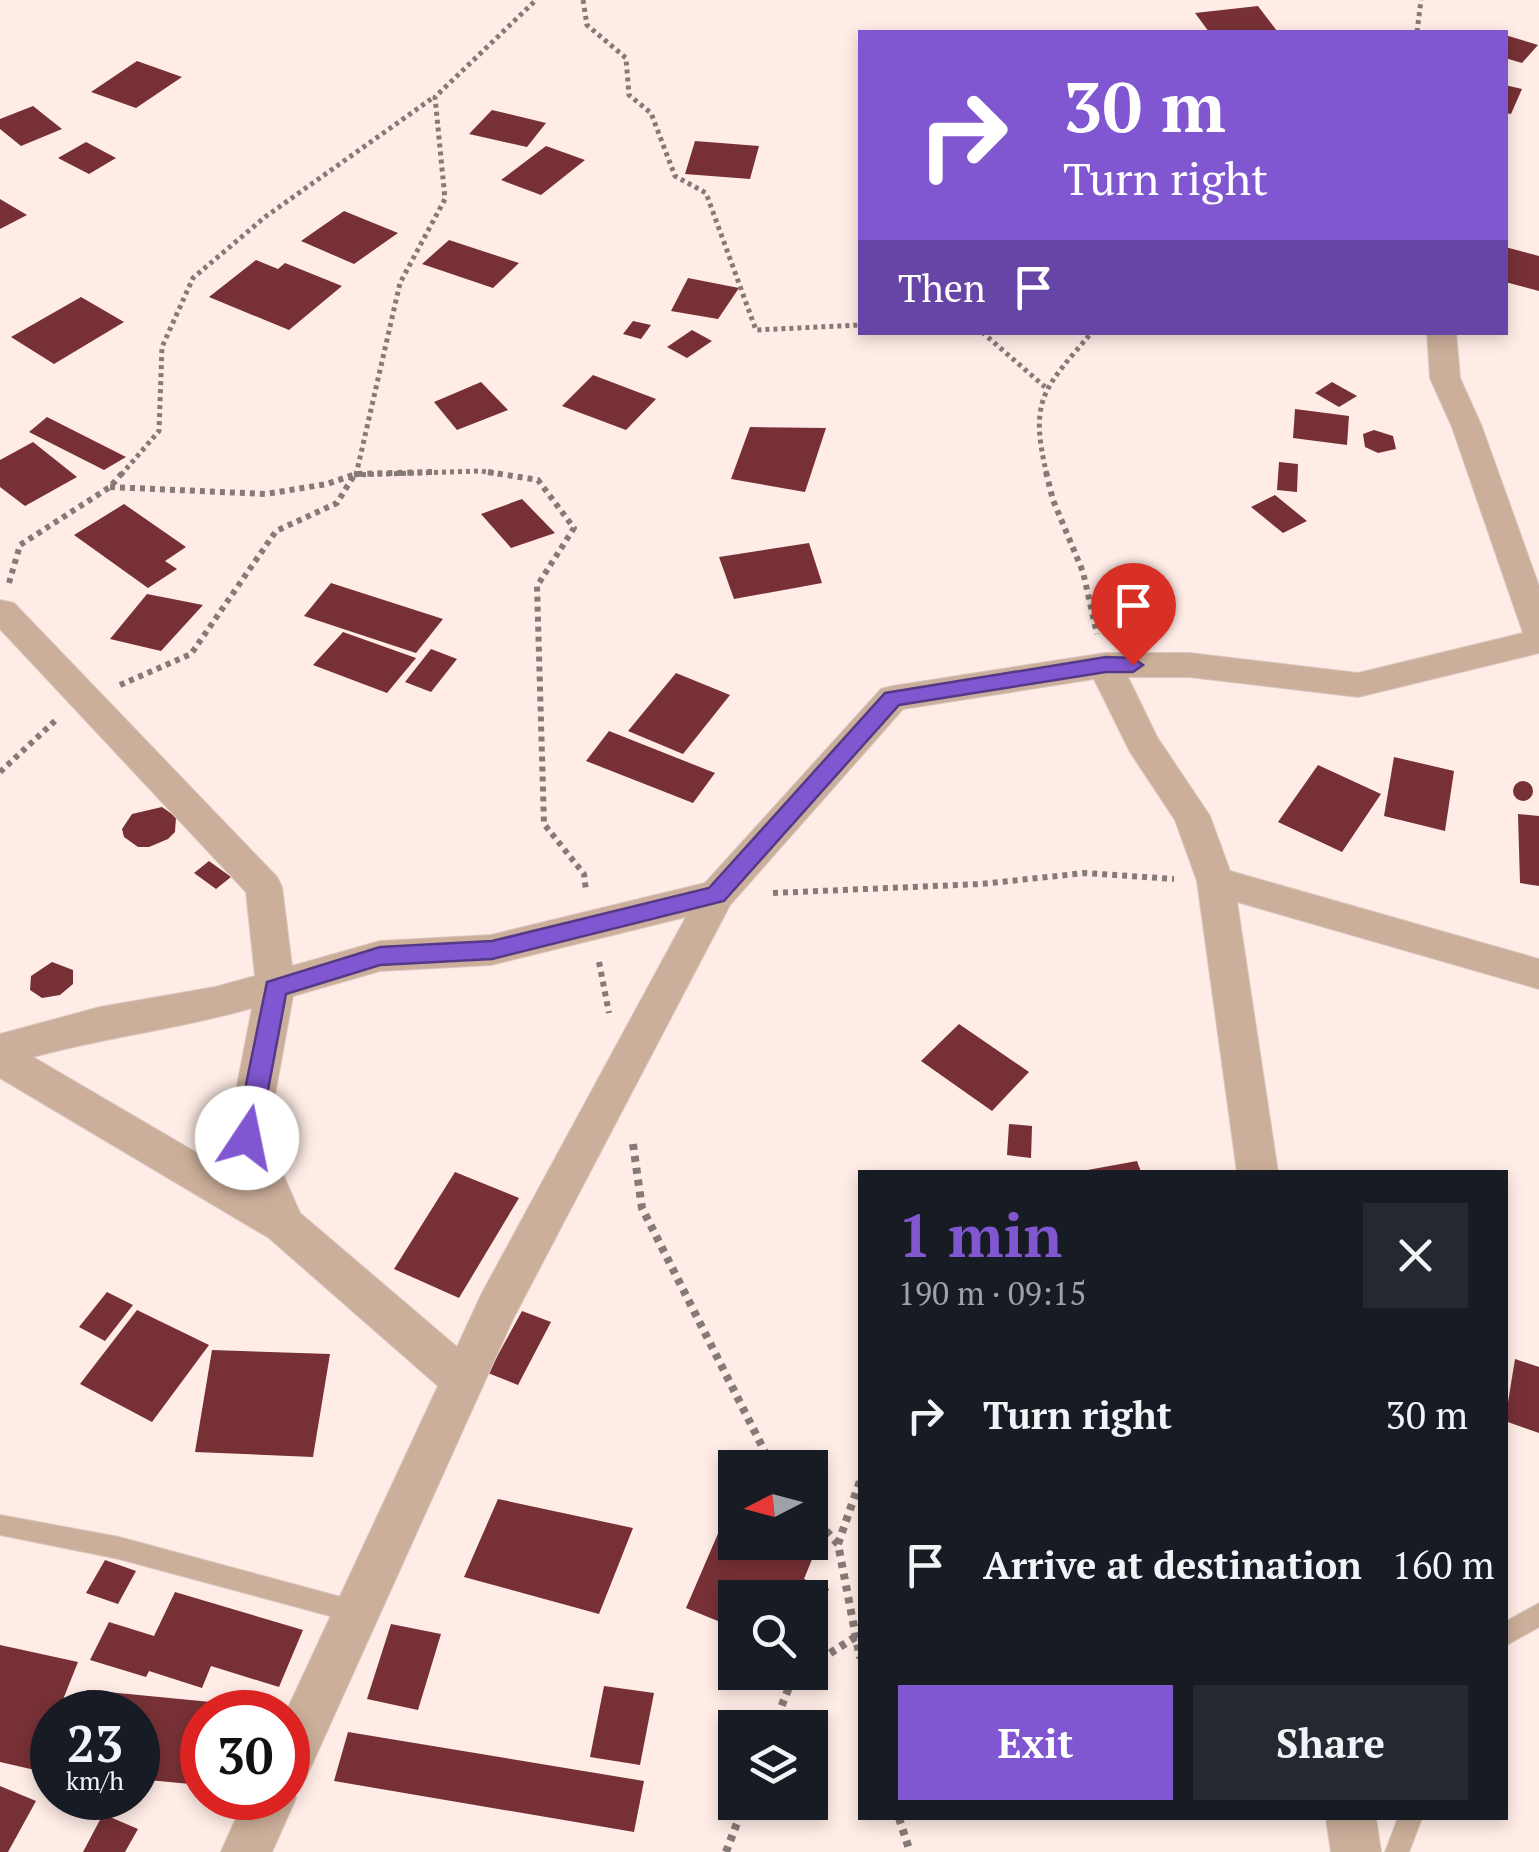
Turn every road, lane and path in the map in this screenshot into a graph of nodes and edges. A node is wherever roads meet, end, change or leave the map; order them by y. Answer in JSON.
{"nodes":[{"id":1,"x":536,"y":0,"type":"edge"},
{"id":2,"x":583,"y":0,"type":"edge"},
{"id":3,"x":1420,"y":0,"type":"edge"},
{"id":4,"x":1417,"y":30,"type":"edge"},
{"id":5,"x":435,"y":97,"type":"junction"},
{"id":6,"x":858,"y":325,"type":"edge"},
{"id":7,"x":985,"y":335,"type":"edge"},
{"id":8,"x":1089,"y":335,"type":"edge"},
{"id":9,"x":1441,"y":335,"type":"edge"},
{"id":10,"x":1045,"y":387,"type":"junction"},
{"id":11,"x":356,"y":474,"type":"junction"},
{"id":12,"x":110,"y":487,"type":"junction"},
{"id":13,"x":2,"y":611,"type":"edge"},
{"id":14,"x":1539,"y":632,"type":"edge"},
{"id":15,"x":1539,"y":641,"type":"edge"},
{"id":16,"x":1106,"y":665,"type":"junction"},
{"id":17,"x":84,"y":698,"type":"junction"},
{"id":18,"x":0,"y":772,"type":"edge"},
{"id":19,"x":1215,"y":881,"type":"junction"},
{"id":20,"x":716,"y":895,"type":"junction"},
{"id":21,"x":1539,"y":974,"type":"edge"},
{"id":22,"x":275,"y":988,"type":"junction"},
{"id":23,"x":0,"y":1054,"type":"edge"},
{"id":24,"x":1258,"y":1170,"type":"edge"},
{"id":25,"x":284,"y":1224,"type":"junction"},
{"id":26,"x":463,"y":1380,"type":"junction"},
{"id":27,"x":858,"y":1487,"type":"edge"},
{"id":28,"x":0,"y":1525,"type":"edge"},
{"id":29,"x":828,"y":1533,"type":"edge"},
{"id":30,"x":838,"y":1544,"type":"junction"},
{"id":31,"x":357,"y":1612,"type":"junction"},
{"id":32,"x":1539,"y":1614,"type":"edge"},
{"id":33,"x":1508,"y":1633,"type":"edge"},
{"id":34,"x":856,"y":1636,"type":"junction"},
{"id":35,"x":858,"y":1647,"type":"edge"},
{"id":36,"x":828,"y":1654,"type":"edge"},
{"id":37,"x":310,"y":1714,"type":"edge"},
{"id":38,"x":261,"y":1820,"type":"edge"},
{"id":39,"x":738,"y":1820,"type":"edge"},
{"id":40,"x":900,"y":1820,"type":"edge"},
{"id":41,"x":1351,"y":1820,"type":"edge"},
{"id":42,"x":1409,"y":1820,"type":"edge"},
{"id":43,"x":246,"y":1852,"type":"edge"},
{"id":44,"x":726,"y":1852,"type":"edge"},
{"id":45,"x":910,"y":1852,"type":"edge"},
{"id":46,"x":1356,"y":1852,"type":"edge"},
{"id":47,"x":1397,"y":1852,"type":"edge"}],
"edges":[{"from":1,"to":5,"type":"path"},
{"from":2,"to":6,"type":"path"},
{"from":3,"to":4,"type":"path"},
{"from":5,"to":11,"type":"path"},
{"from":5,"to":12,"type":"path"},
{"from":7,"to":10,"type":"path"},
{"from":8,"to":10,"type":"path"},
{"from":9,"to":14,"type":"street"},
{"from":10,"to":16,"type":"path"},
{"from":11,"to":12,"type":"path"},
{"from":11,"to":17,"type":"path"},
{"from":12,"to":13,"type":"path"},
{"from":13,"to":17,"type":"street"},
{"from":15,"to":16,"type":"street"},
{"from":16,"to":19,"type":"street"},
{"from":16,"to":20,"type":"street"},
{"from":17,"to":18,"type":"path"},
{"from":17,"to":22,"type":"street"},
{"from":19,"to":20,"type":"path"},
{"from":19,"to":21,"type":"street"},
{"from":19,"to":24,"type":"street"},
{"from":20,"to":22,"type":"street"},
{"from":20,"to":26,"type":"street"},
{"from":22,"to":23,"type":"street"},
{"from":22,"to":25,"type":"street"},
{"from":23,"to":25,"type":"street"},
{"from":25,"to":26,"type":"street"},
{"from":26,"to":31,"type":"street"},
{"from":27,"to":30,"type":"path"},
{"from":28,"to":31,"type":"lane"},
{"from":29,"to":30,"type":"path"},
{"from":30,"to":34,"type":"path"},
{"from":31,"to":37,"type":"street"},
{"from":32,"to":33,"type":"lane"},
{"from":34,"to":35,"type":"path"},
{"from":34,"to":36,"type":"path"},
{"from":38,"to":43,"type":"street"},
{"from":39,"to":44,"type":"path"},
{"from":40,"to":45,"type":"path"},
{"from":41,"to":46,"type":"street"},
{"from":42,"to":47,"type":"lane"}]}
